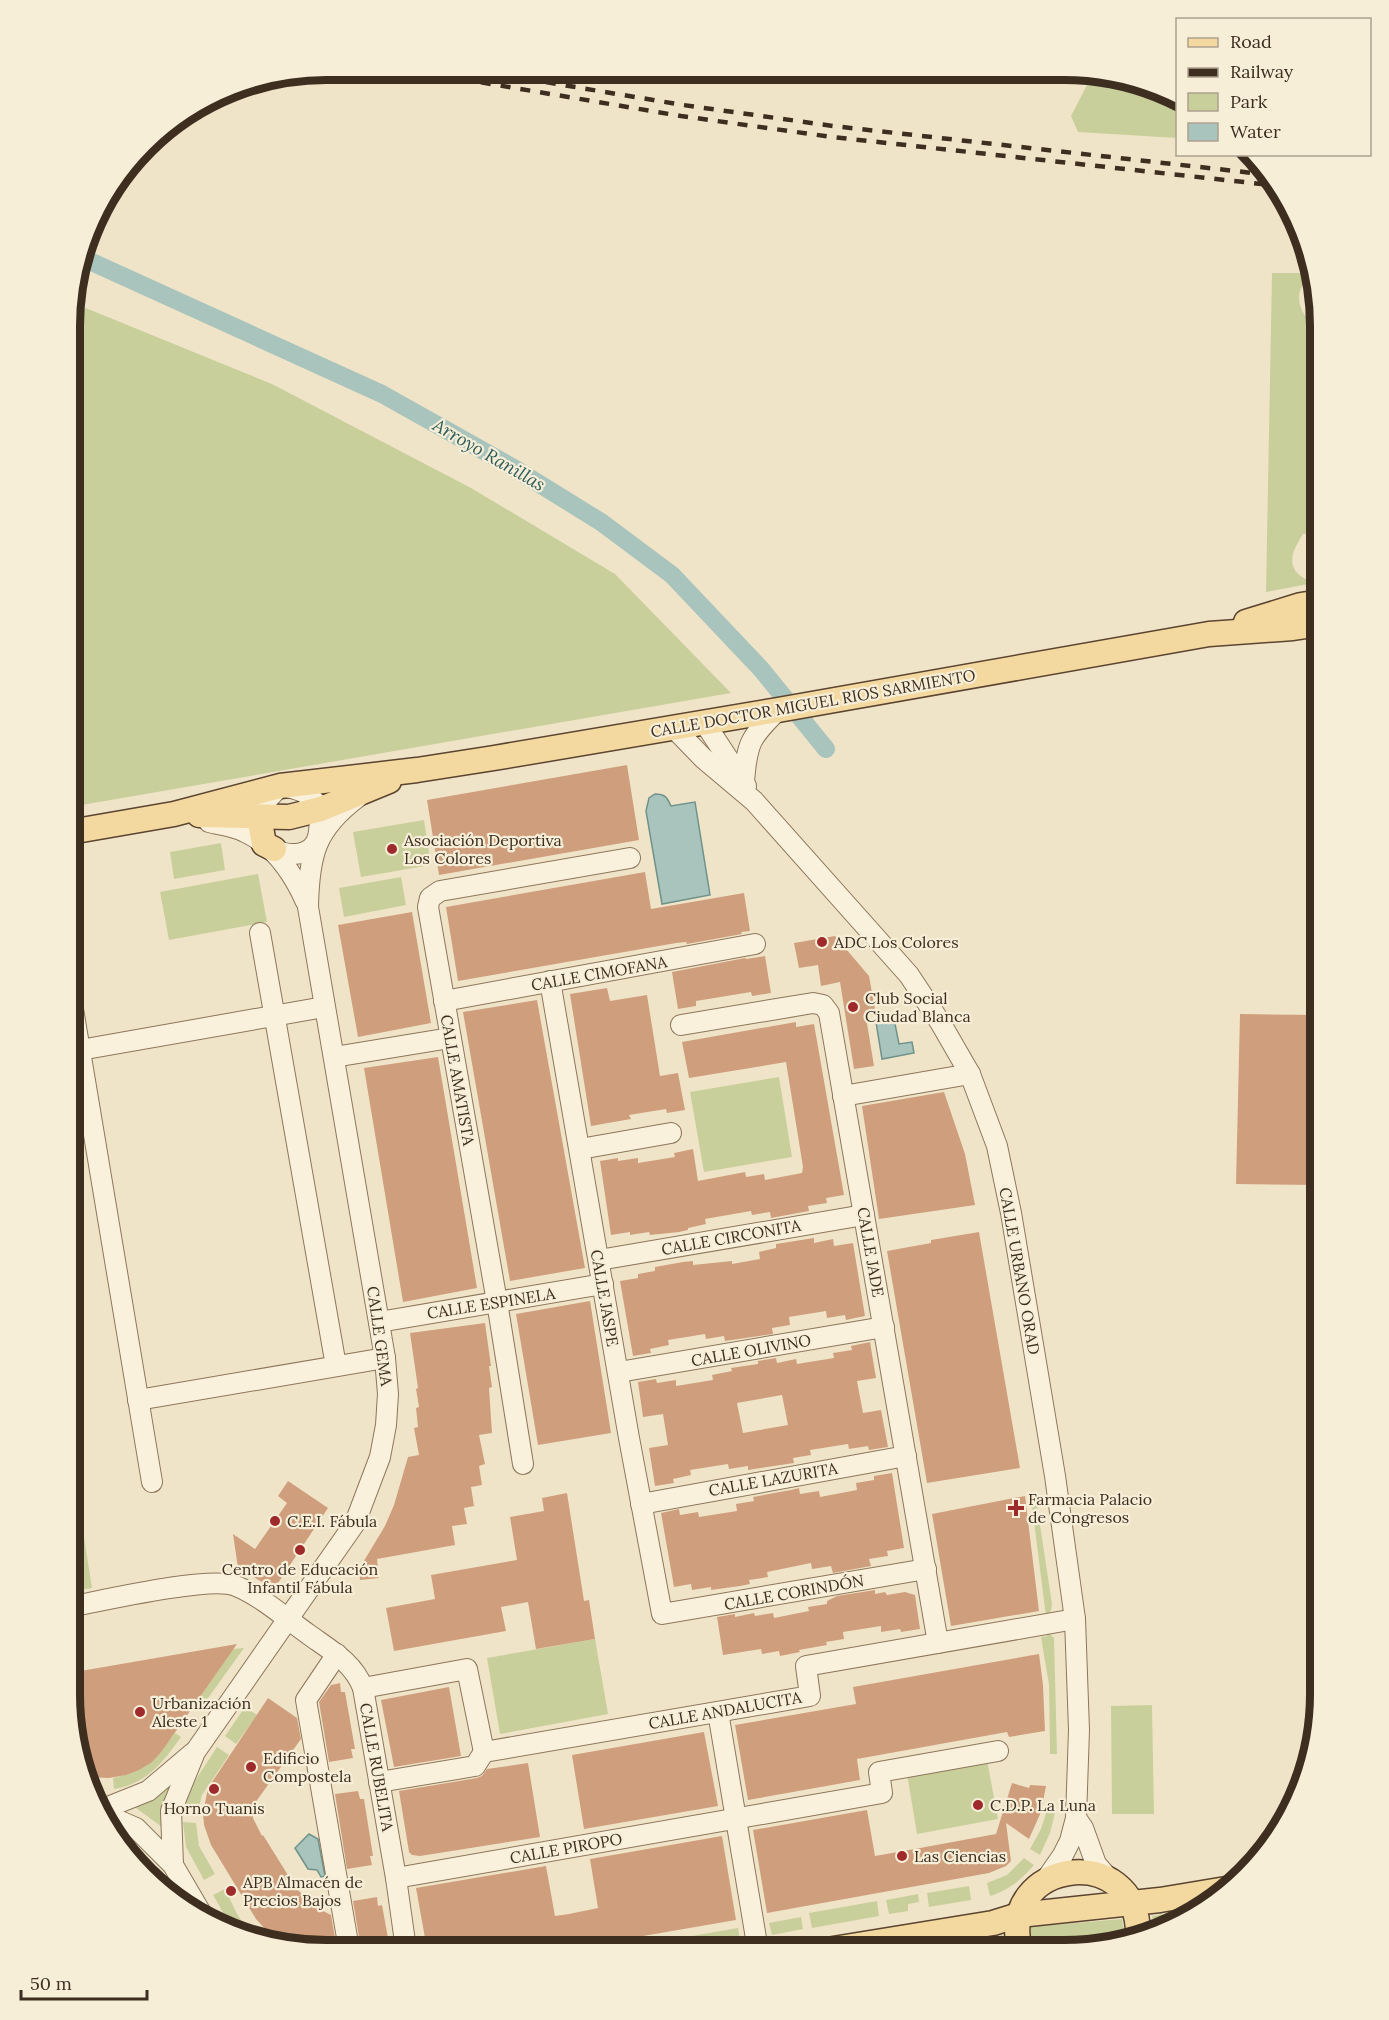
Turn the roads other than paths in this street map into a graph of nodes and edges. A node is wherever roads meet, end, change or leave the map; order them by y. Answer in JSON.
{"nodes":[{"id":1,"x":1310,"y":604,"type":"edge"},
{"id":2,"x":1310,"y":625,"type":"edge"},
{"id":3,"x":1209,"y":634,"type":"junction"},
{"id":4,"x":778,"y":710,"type":"junction"},
{"id":5,"x":704,"y":722,"type":"junction"},
{"id":6,"x":673,"y":727,"type":"junction"},
{"id":7,"x":703,"y":758,"type":"junction"},
{"id":8,"x":417,"y":770,"type":"junction"},
{"id":9,"x":744,"y":782,"type":"junction"},
{"id":10,"x":280,"y":786,"type":"junction"},
{"id":11,"x":367,"y":791,"type":"junction"},
{"id":12,"x":754,"y":801,"type":"junction"},
{"id":13,"x":321,"y":809,"type":"junction"},
{"id":14,"x":174,"y":814,"type":"junction"},
{"id":15,"x":259,"y":817,"type":"junction"},
{"id":16,"x":80,"y":830,"type":"edge"},
{"id":17,"x":317,"y":840,"type":"junction"},
{"id":18,"x":269,"y":846,"type":"junction"},
{"id":19,"x":630,"y":858,"type":"dead end"},
{"id":20,"x":308,"y":907,"type":"junction"},
{"id":21,"x":260,"y":933,"type":"dead end"},
{"id":22,"x":755,"y":945,"type":"dead end"},
{"id":23,"x":550,"y":981,"type":"junction"},
{"id":24,"x":444,"y":1000,"type":"junction"},
{"id":25,"x":324,"y":1007,"type":"junction"},
{"id":26,"x":274,"y":1016,"type":"junction"},
{"id":27,"x":681,"y":1025,"type":"dead end"},
{"id":28,"x":450,"y":1038,"type":"junction"},
{"id":29,"x":80,"y":1050,"type":"joint"},
{"id":30,"x":334,"y":1057,"type":"junction"},
{"id":31,"x":970,"y":1074,"type":"junction"},
{"id":32,"x":843,"y":1096,"type":"junction"},
{"id":33,"x":671,"y":1133,"type":"dead end"},
{"id":34,"x":580,"y":1149,"type":"junction"},
{"id":35,"x":864,"y":1215,"type":"junction"},
{"id":36,"x":599,"y":1260,"type":"junction"},
{"id":37,"x":603,"y":1284,"type":"junction"},
{"id":38,"x":497,"y":1302,"type":"junction"},
{"id":39,"x":379,"y":1322,"type":"junction"},
{"id":40,"x":884,"y":1327,"type":"junction"},
{"id":41,"x":385,"y":1358,"type":"junction"},
{"id":42,"x":336,"y":1366,"type":"junction"},
{"id":43,"x":619,"y":1372,"type":"junction"},
{"id":44,"x":138,"y":1400,"type":"junction"},
{"id":45,"x":906,"y":1456,"type":"junction"},
{"id":46,"x":523,"y":1464,"type":"dead end"},
{"id":47,"x":152,"y":1482,"type":"dead end"},
{"id":48,"x":641,"y":1504,"type":"junction"},
{"id":49,"x":926,"y":1569,"type":"junction"},
{"id":50,"x":80,"y":1605,"type":"edge"},
{"id":51,"x":662,"y":1614,"type":"joint"},
{"id":52,"x":289,"y":1618,"type":"junction"},
{"id":53,"x":1075,"y":1619,"type":"junction"},
{"id":54,"x":939,"y":1643,"type":"junction"},
{"id":55,"x":337,"y":1654,"type":"junction"},
{"id":56,"x":372,"y":1686,"type":"junction"},
{"id":57,"x":718,"y":1712,"type":"junction"},
{"id":58,"x":998,"y":1751,"type":"dead end"},
{"id":59,"x":195,"y":1752,"type":"junction"},
{"id":60,"x":484,"y":1752,"type":"junction"},
{"id":61,"x":379,"y":1782,"type":"junction"},
{"id":62,"x":107,"y":1807,"type":"edge"},
{"id":63,"x":112,"y":1817,"type":"edge"},
{"id":64,"x":1076,"y":1818,"type":"junction"},
{"id":65,"x":736,"y":1819,"type":"junction"},
{"id":66,"x":174,"y":1865,"type":"junction"},
{"id":67,"x":396,"y":1878,"type":"junction"},
{"id":68,"x":1110,"y":1880,"type":"junction"},
{"id":69,"x":1045,"y":1881,"type":"junction"},
{"id":70,"x":1211,"y":1892,"type":"edge"},
{"id":71,"x":1131,"y":1903,"type":"junction"},
{"id":72,"x":196,"y":1904,"type":"edge"},
{"id":73,"x":1019,"y":1915,"type":"junction"},
{"id":74,"x":1138,"y":1929,"type":"edge"},
{"id":75,"x":347,"y":1940,"type":"edge"},
{"id":76,"x":405,"y":1940,"type":"edge"},
{"id":77,"x":756,"y":1940,"type":"edge"},
{"id":78,"x":888,"y":1940,"type":"edge"},
{"id":79,"x":1018,"y":1940,"type":"edge"}],
"edges":[{"from":1,"to":3,"type":"main road","name":"CALLE DOCTOR MIGUEL RIOS SARMIENTO"},
{"from":2,"to":3,"type":"main road","name":"CALLE DOCTOR MIGUEL RIOS SARMIENTO"},
{"from":3,"to":4,"type":"main road","name":"CALLE DOCTOR MIGUEL RIOS SARMIENTO"},
{"from":4,"to":5,"type":"main road","name":"CALLE DOCTOR MIGUEL RIOS SARMIENTO"},
{"from":4,"to":9,"type":"street"},
{"from":5,"to":6,"type":"main road","name":"CALLE DOCTOR MIGUEL RIOS SARMIENTO"},
{"from":5,"to":7,"type":"street"},
{"from":5,"to":9,"type":"street","name":"CALLE URBANO ORAD"},
{"from":6,"to":7,"type":"street","name":"CALLE URBANO ORAD"},
{"from":6,"to":8,"type":"main road","name":"CALLE DOCTOR MIGUEL RIOS SARMIENTO"},
{"from":7,"to":12,"type":"street","name":"CALLE URBANO ORAD"},
{"from":8,"to":10,"type":"main road","name":"CALLE DOCTOR MIGUEL RIOS SARMIENTO"},
{"from":8,"to":11,"type":"main road","name":"CALLE DOCTOR MIGUEL RIOS SARMIENTO"},
{"from":9,"to":12,"type":"street","name":"CALLE URBANO ORAD"},
{"from":10,"to":13,"type":"street"},
{"from":10,"to":14,"type":"main road","name":"CALLE DOCTOR MIGUEL RIOS SARMIENTO"},
{"from":10,"to":15,"type":"street"},
{"from":11,"to":13,"type":"main road","name":"CALLE DOCTOR MIGUEL RIOS SARMIENTO"},
{"from":11,"to":17,"type":"street","name":"CALLE GEMA"},
{"from":12,"to":31,"type":"street","name":"CALLE URBANO ORAD"},
{"from":13,"to":15,"type":"main road","name":"CALLE DOCTOR MIGUEL RIOS SARMIENTO"},
{"from":13,"to":17,"type":"street"},
{"from":14,"to":15,"type":"main road","name":"CALLE DOCTOR MIGUEL RIOS SARMIENTO"},
{"from":14,"to":16,"type":"main road","name":"CALLE DOCTOR MIGUEL RIOS SARMIENTO"},
{"from":14,"to":18,"type":"street","name":"CALLE GEMA"},
{"from":15,"to":18,"type":"main road"},
{"from":17,"to":18,"type":"street"},
{"from":17,"to":20,"type":"street","name":"CALLE GEMA"},
{"from":18,"to":20,"type":"street","name":"CALLE GEMA"},
{"from":19,"to":24,"type":"street","name":"CALLE AMATISTA"},
{"from":20,"to":25,"type":"street","name":"CALLE GEMA"},
{"from":21,"to":26,"type":"street"},
{"from":22,"to":23,"type":"street","name":"CALLE CIMOFANA"},
{"from":23,"to":24,"type":"street","name":"CALLE CIMOFANA"},
{"from":23,"to":34,"type":"street","name":"CALLE JASPE"},
{"from":24,"to":28,"type":"street","name":"CALLE AMATISTA"},
{"from":25,"to":26,"type":"street"},
{"from":25,"to":30,"type":"street","name":"CALLE GEMA"},
{"from":26,"to":29,"type":"street"},
{"from":26,"to":42,"type":"street"},
{"from":27,"to":32,"type":"street","name":"CALLE JADE"},
{"from":28,"to":30,"type":"street"},
{"from":28,"to":38,"type":"street","name":"CALLE AMATISTA"},
{"from":29,"to":44,"type":"street"},
{"from":30,"to":39,"type":"street","name":"CALLE GEMA"},
{"from":31,"to":32,"type":"street"},
{"from":31,"to":53,"type":"street","name":"CALLE URBANO ORAD"},
{"from":32,"to":35,"type":"street","name":"CALLE JADE"},
{"from":33,"to":34,"type":"street"},
{"from":34,"to":36,"type":"street","name":"CALLE JASPE"},
{"from":35,"to":36,"type":"street","name":"CALLE CIRCONITA"},
{"from":35,"to":40,"type":"street","name":"CALLE JADE"},
{"from":36,"to":37,"type":"street","name":"CALLE JASPE"},
{"from":37,"to":38,"type":"street","name":"CALLE ESPINELA"},
{"from":37,"to":43,"type":"street","name":"CALLE JASPE"},
{"from":38,"to":39,"type":"street","name":"CALLE ESPINELA"},
{"from":38,"to":46,"type":"street","name":"CALLE AMATISTA"},
{"from":39,"to":41,"type":"street","name":"CALLE GEMA"},
{"from":40,"to":43,"type":"street","name":"CALLE OLIVINO"},
{"from":40,"to":45,"type":"street","name":"CALLE JADE"},
{"from":41,"to":42,"type":"street"},
{"from":41,"to":52,"type":"street","name":"CALLE GEMA"},
{"from":42,"to":44,"type":"street"},
{"from":43,"to":48,"type":"street","name":"CALLE JASPE"},
{"from":44,"to":47,"type":"street"},
{"from":45,"to":48,"type":"street","name":"CALLE LAZURITA"},
{"from":45,"to":49,"type":"street","name":"CALLE JADE"},
{"from":48,"to":51,"type":"street","name":"CALLE JASPE"},
{"from":49,"to":51,"type":"street","name":"CALLE CORINDÓN"},
{"from":49,"to":54,"type":"street","name":"CALLE JADE"},
{"from":50,"to":52,"type":"street","name":"CALLE RUBELITA"},
{"from":52,"to":55,"type":"street","name":"CALLE RUBELITA"},
{"from":52,"to":59,"type":"street","name":"CALLE GEMA"},
{"from":53,"to":54,"type":"street","name":"CALLE ANDALUCITA"},
{"from":53,"to":64,"type":"street","name":"CALLE URBANO ORAD"},
{"from":54,"to":57,"type":"street","name":"CALLE ANDALUCITA"},
{"from":55,"to":56,"type":"street","name":"CALLE RUBELITA"},
{"from":55,"to":75,"type":"street"},
{"from":56,"to":60,"type":"street"},
{"from":56,"to":61,"type":"street","name":"CALLE RUBELITA"},
{"from":57,"to":60,"type":"street","name":"CALLE ANDALUCITA"},
{"from":57,"to":65,"type":"street"},
{"from":58,"to":65,"type":"street","name":"CALLE PIROPO"},
{"from":59,"to":62,"type":"street"},
{"from":59,"to":66,"type":"street"},
{"from":60,"to":61,"type":"street","name":"CALLE ANDALUCITA"},
{"from":61,"to":67,"type":"street","name":"CALLE RUBELITA"},
{"from":63,"to":66,"type":"street"},
{"from":64,"to":68,"type":"street"},
{"from":64,"to":69,"type":"street"},
{"from":65,"to":67,"type":"street","name":"CALLE PIROPO"},
{"from":65,"to":77,"type":"street"},
{"from":66,"to":72,"type":"street"},
{"from":67,"to":76,"type":"street","name":"CALLE RUBELITA"},
{"from":68,"to":69,"type":"main road"},
{"from":68,"to":71,"type":"main road"},
{"from":69,"to":73,"type":"main road"},
{"from":70,"to":71,"type":"main road"},
{"from":71,"to":73,"type":"main road"},
{"from":71,"to":74,"type":"main road"},
{"from":73,"to":78,"type":"main road"},
{"from":73,"to":79,"type":"main road"}]}
